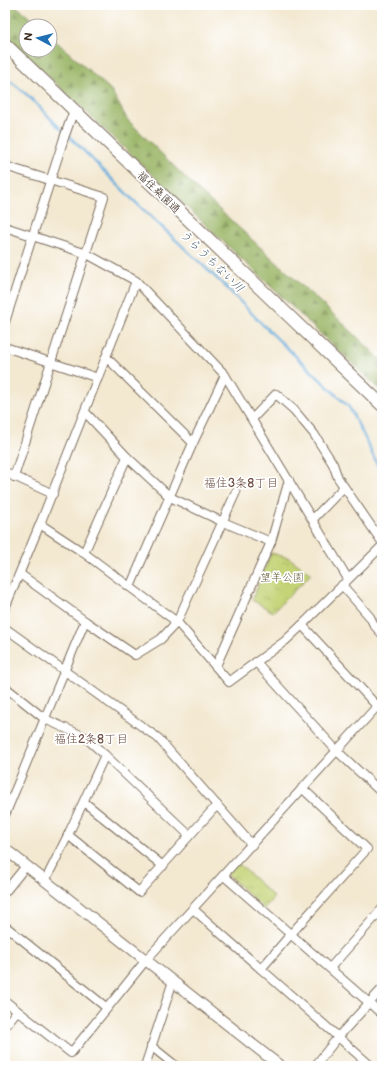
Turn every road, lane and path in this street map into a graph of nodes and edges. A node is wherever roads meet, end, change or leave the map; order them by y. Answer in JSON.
{"nodes":[{"id":1,"x":5,"y":44,"type":"edge"},
{"id":2,"x":74,"y":110,"type":"junction"},
{"id":3,"x":5,"y":166,"type":"edge"},
{"id":4,"x":51,"y":180,"type":"junction"},
{"id":5,"x":5,"y":227,"type":"edge"},
{"id":6,"x":33,"y":236,"type":"junction"},
{"id":7,"x":87,"y":254,"type":"junction"},
{"id":8,"x":136,"y":281,"type":"junction"},
{"id":9,"x":5,"y":322,"type":"edge"},
{"id":10,"x":5,"y":347,"type":"edge"},
{"id":11,"x":106,"y":358,"type":"junction"},
{"id":12,"x":51,"y":362,"type":"junction"},
{"id":13,"x":225,"y":375,"type":"junction"},
{"id":14,"x":98,"y":378,"type":"junction"},
{"id":15,"x":382,"y":405,"type":"edge"},
{"id":16,"x":85,"y":412,"type":"junction"},
{"id":17,"x":252,"y":420,"type":"junction"},
{"id":18,"x":193,"y":443,"type":"junction"},
{"id":19,"x":127,"y":457,"type":"junction"},
{"id":20,"x":8,"y":476,"type":"edge"},
{"id":21,"x":289,"y":480,"type":"junction"},
{"id":22,"x":344,"y":487,"type":"junction"},
{"id":23,"x":236,"y":492,"type":"dead end"},
{"id":24,"x":53,"y":494,"type":"junction"},
{"id":25,"x":170,"y":496,"type":"junction"},
{"id":26,"x":313,"y":519,"type":"junction"},
{"id":27,"x":223,"y":522,"type":"junction"},
{"id":28,"x":40,"y":524,"type":"junction"},
{"id":29,"x":271,"y":542,"type":"junction"},
{"id":30,"x":382,"y":542,"type":"edge"},
{"id":31,"x":382,"y":546,"type":"edge"},
{"id":32,"x":84,"y":553,"type":"junction"},
{"id":33,"x":20,"y":574,"type":"junction"},
{"id":34,"x":345,"y":582,"type":"junction"},
{"id":35,"x":130,"y":587,"type":"junction"},
{"id":36,"x":5,"y":608,"type":"edge"},
{"id":37,"x":85,"y":620,"type":"junction"},
{"id":38,"x":176,"y":622,"type":"junction"},
{"id":39,"x":302,"y":625,"type":"junction"},
{"id":40,"x":5,"y":628,"type":"edge"},
{"id":41,"x":382,"y":634,"type":"edge"},
{"id":42,"x":256,"y":662,"type":"junction"},
{"id":43,"x":216,"y":666,"type":"junction"},
{"id":44,"x":64,"y":670,"type":"junction"},
{"id":45,"x":5,"y":688,"type":"edge"},
{"id":46,"x":380,"y":704,"type":"edge"},
{"id":47,"x":45,"y":719,"type":"junction"},
{"id":48,"x":337,"y":751,"type":"junction"},
{"id":49,"x":105,"y":755,"type":"junction"},
{"id":50,"x":302,"y":788,"type":"junction"},
{"id":51,"x":382,"y":793,"type":"edge"},
{"id":52,"x":84,"y":802,"type":"junction"},
{"id":53,"x":217,"y":805,"type":"junction"},
{"id":54,"x":5,"y":815,"type":"edge"},
{"id":55,"x":68,"y":835,"type":"junction"},
{"id":56,"x":189,"y":835,"type":"junction"},
{"id":57,"x":252,"y":845,"type":"junction"},
{"id":58,"x":5,"y":849,"type":"edge"},
{"id":59,"x":26,"y":866,"type":"junction"},
{"id":60,"x":163,"y":866,"type":"junction"},
{"id":61,"x":224,"y":876,"type":"junction"},
{"id":62,"x":45,"y":881,"type":"junction"},
{"id":63,"x":5,"y":892,"type":"edge"},
{"id":64,"x":193,"y":909,"type":"junction"},
{"id":65,"x":382,"y":909,"type":"edge"},
{"id":66,"x":5,"y":926,"type":"edge"},
{"id":67,"x":291,"y":934,"type":"junction"},
{"id":68,"x":146,"y":960,"type":"junction"},
{"id":69,"x":330,"y":968,"type":"junction"},
{"id":70,"x":261,"y":969,"type":"junction"},
{"id":71,"x":173,"y":982,"type":"junction"},
{"id":72,"x":382,"y":989,"type":"edge"},
{"id":73,"x":5,"y":1001,"type":"edge"},
{"id":74,"x":369,"y":1003,"type":"junction"},
{"id":75,"x":107,"y":1008,"type":"junction"},
{"id":76,"x":17,"y":1011,"type":"junction"},
{"id":77,"x":382,"y":1014,"type":"edge"},
{"id":78,"x":5,"y":1026,"type":"edge"},
{"id":79,"x":338,"y":1037,"type":"junction"},
{"id":80,"x":152,"y":1046,"type":"junction"},
{"id":81,"x":145,"y":1066,"type":"edge"},
{"id":82,"x":176,"y":1066,"type":"edge"},
{"id":83,"x":280,"y":1066,"type":"edge"},
{"id":84,"x":315,"y":1066,"type":"edge"},
{"id":85,"x":371,"y":1066,"type":"edge"}],
"edges":[{"from":1,"to":2,"type":"main road","name":"福住桑園通"},
{"from":2,"to":4,"type":"street"},
{"from":2,"to":15,"type":"main road","name":"福住桑園通"},
{"from":3,"to":4,"type":"street"},
{"from":4,"to":6,"type":"street"},
{"from":4,"to":7,"type":"street"},
{"from":5,"to":6,"type":"street"},
{"from":6,"to":7,"type":"street"},
{"from":6,"to":9,"type":"street"},
{"from":7,"to":8,"type":"street"},
{"from":7,"to":12,"type":"street"},
{"from":8,"to":11,"type":"street"},
{"from":8,"to":13,"type":"street"},
{"from":10,"to":12,"type":"street"},
{"from":11,"to":14,"type":"street"},
{"from":11,"to":18,"type":"street"},
{"from":12,"to":14,"type":"street"},
{"from":12,"to":20,"type":"street"},
{"from":13,"to":17,"type":"street"},
{"from":13,"to":18,"type":"street"},
{"from":14,"to":16,"type":"street"},
{"from":16,"to":19,"type":"street"},
{"from":16,"to":24,"type":"street"},
{"from":17,"to":21,"type":"street"},
{"from":17,"to":22,"type":"street"},
{"from":18,"to":25,"type":"street"},
{"from":19,"to":25,"type":"street"},
{"from":19,"to":32,"type":"street"},
{"from":20,"to":24,"type":"street"},
{"from":21,"to":26,"type":"street"},
{"from":21,"to":29,"type":"street"},
{"from":22,"to":26,"type":"street"},
{"from":22,"to":30,"type":"street"},
{"from":23,"to":27,"type":"street"},
{"from":24,"to":28,"type":"street"},
{"from":25,"to":27,"type":"street"},
{"from":25,"to":35,"type":"street"},
{"from":26,"to":34,"type":"street"},
{"from":27,"to":29,"type":"street"},
{"from":27,"to":38,"type":"street"},
{"from":28,"to":32,"type":"street"},
{"from":28,"to":33,"type":"street"},
{"from":29,"to":43,"type":"street"},
{"from":31,"to":34,"type":"street"},
{"from":32,"to":35,"type":"street"},
{"from":33,"to":36,"type":"street"},
{"from":33,"to":37,"type":"street"},
{"from":34,"to":39,"type":"street"},
{"from":34,"to":41,"type":"street"},
{"from":35,"to":38,"type":"street"},
{"from":37,"to":38,"type":"street"},
{"from":37,"to":44,"type":"street"},
{"from":38,"to":43,"type":"street"},
{"from":39,"to":42,"type":"street"},
{"from":39,"to":46,"type":"street"},
{"from":40,"to":44,"type":"street"},
{"from":42,"to":43,"type":"street"},
{"from":42,"to":48,"type":"street"},
{"from":44,"to":47,"type":"street"},
{"from":44,"to":53,"type":"street"},
{"from":45,"to":47,"type":"street"},
{"from":46,"to":48,"type":"street"},
{"from":47,"to":49,"type":"street"},
{"from":47,"to":54,"type":"street"},
{"from":48,"to":50,"type":"street"},
{"from":48,"to":51,"type":"street"},
{"from":49,"to":52,"type":"street"},
{"from":49,"to":56,"type":"street"},
{"from":50,"to":57,"type":"street"},
{"from":50,"to":67,"type":"street"},
{"from":52,"to":55,"type":"street"},
{"from":52,"to":60,"type":"street"},
{"from":53,"to":56,"type":"street"},
{"from":53,"to":57,"type":"street"},
{"from":55,"to":60,"type":"street"},
{"from":55,"to":62,"type":"street"},
{"from":56,"to":60,"type":"street"},
{"from":57,"to":61,"type":"street"},
{"from":58,"to":59,"type":"street"},
{"from":59,"to":62,"type":"street"},
{"from":59,"to":63,"type":"street"},
{"from":61,"to":64,"type":"street"},
{"from":61,"to":67,"type":"street"},
{"from":62,"to":68,"type":"street"},
{"from":64,"to":68,"type":"street"},
{"from":64,"to":70,"type":"street"},
{"from":65,"to":69,"type":"street"},
{"from":66,"to":75,"type":"street"},
{"from":67,"to":69,"type":"street"},
{"from":67,"to":70,"type":"street"},
{"from":68,"to":71,"type":"street"},
{"from":68,"to":75,"type":"street"},
{"from":69,"to":74,"type":"street"},
{"from":70,"to":79,"type":"street"},
{"from":71,"to":80,"type":"street"},
{"from":71,"to":83,"type":"street"},
{"from":72,"to":74,"type":"street"},
{"from":73,"to":76,"type":"street"},
{"from":74,"to":77,"type":"street"},
{"from":74,"to":79,"type":"street"},
{"from":75,"to":76,"type":"street"},
{"from":76,"to":78,"type":"street"},
{"from":79,"to":84,"type":"street"},
{"from":79,"to":85,"type":"street"},
{"from":80,"to":81,"type":"street"},
{"from":80,"to":82,"type":"street"}]}
